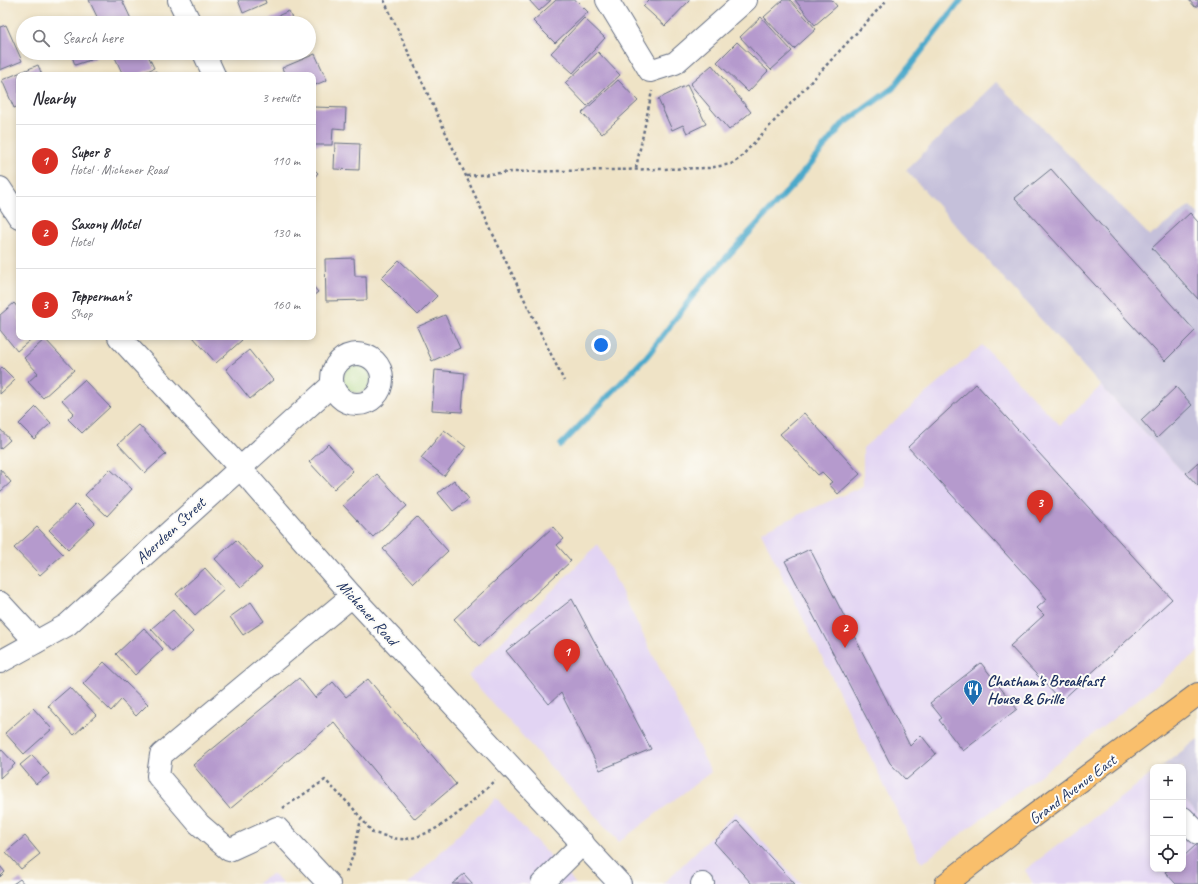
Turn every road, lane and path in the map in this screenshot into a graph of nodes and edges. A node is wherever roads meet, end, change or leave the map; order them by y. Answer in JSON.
{"nodes":[{"id":1,"x":179,"y":0,"type":"edge"},
{"id":2,"x":384,"y":0,"type":"edge"},
{"id":3,"x":607,"y":0,"type":"edge"},
{"id":4,"x":746,"y":0,"type":"edge"},
{"id":5,"x":887,"y":0,"type":"edge"},
{"id":6,"x":187,"y":16,"type":"edge"},
{"id":7,"x":207,"y":60,"type":"edge"},
{"id":8,"x":655,"y":70,"type":"junction"},
{"id":9,"x":213,"y":72,"type":"edge"},
{"id":10,"x":636,"y":168,"type":"junction"},
{"id":11,"x":467,"y":176,"type":"junction"},
{"id":12,"x":0,"y":188,"type":"edge"},
{"id":13,"x":16,"y":212,"type":"edge"},
{"id":14,"x":122,"y":340,"type":"edge"},
{"id":15,"x":564,"y":381,"type":"dead end"},
{"id":16,"x":332,"y":385,"type":"dead end"},
{"id":17,"x":240,"y":468,"type":"junction"},
{"id":18,"x":352,"y":596,"type":"junction"},
{"id":19,"x":0,"y":603,"type":"edge"},
{"id":20,"x":36,"y":642,"type":"junction"},
{"id":21,"x":0,"y":662,"type":"edge"},
{"id":22,"x":1198,"y":694,"type":"edge"},
{"id":23,"x":510,"y":766,"type":"junction"},
{"id":24,"x":361,"y":819,"type":"junction"},
{"id":25,"x":1186,"y":821,"type":"edge"},
{"id":26,"x":277,"y":828,"type":"junction"},
{"id":27,"x":1198,"y":833,"type":"edge"},
{"id":28,"x":583,"y":844,"type":"junction"},
{"id":29,"x":336,"y":880,"type":"edge"},
{"id":30,"x":542,"y":884,"type":"edge"},
{"id":31,"x":620,"y":884,"type":"edge"},
{"id":32,"x":946,"y":884,"type":"edge"}],
"edges":[{"from":1,"to":6,"type":"street"},
{"from":2,"to":11,"type":"path"},
{"from":3,"to":8,"type":"street"},
{"from":4,"to":8,"type":"street"},
{"from":5,"to":10,"type":"path"},
{"from":7,"to":9,"type":"street"},
{"from":8,"to":10,"type":"path"},
{"from":10,"to":11,"type":"path"},
{"from":11,"to":15,"type":"path"},
{"from":12,"to":13,"type":"street"},
{"from":14,"to":17,"type":"street","name":"Michener Road"},
{"from":16,"to":17,"type":"street","name":"Aberdeen Street"},
{"from":17,"to":18,"type":"street","name":"Michener Road"},
{"from":17,"to":20,"type":"street","name":"Aberdeen Street"},
{"from":18,"to":23,"type":"street","name":"Michener Road"},
{"from":18,"to":26,"type":"street"},
{"from":19,"to":20,"type":"street"},
{"from":20,"to":21,"type":"street","name":"Aberdeen Street"},
{"from":22,"to":32,"type":"main road","name":"Grand Avenue East"},
{"from":23,"to":24,"type":"path"},
{"from":23,"to":28,"type":"street","name":"Michener Road"},
{"from":24,"to":26,"type":"path"},
{"from":24,"to":29,"type":"path"},
{"from":25,"to":27,"type":"street"},
{"from":26,"to":29,"type":"street"},
{"from":28,"to":30,"type":"street"},
{"from":28,"to":31,"type":"street","name":"Michener Road"}]}
